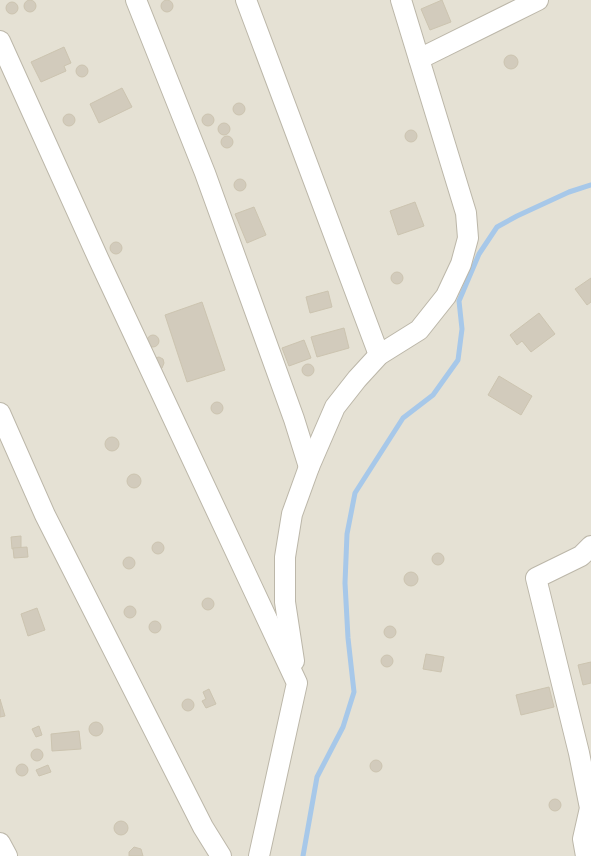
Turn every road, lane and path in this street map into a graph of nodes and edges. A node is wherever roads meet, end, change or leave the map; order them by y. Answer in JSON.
{"nodes":[{"id":1,"x":136,"y":0,"type":"edge"},
{"id":2,"x":246,"y":0,"type":"edge"},
{"id":3,"x":401,"y":0,"type":"edge"},
{"id":4,"x":533,"y":1,"type":"edge"},
{"id":5,"x":0,"y":41,"type":"edge"},
{"id":6,"x":419,"y":59,"type":"junction"},
{"id":7,"x":379,"y":355,"type":"junction"},
{"id":8,"x":0,"y":413,"type":"edge"},
{"id":9,"x":309,"y":467,"type":"junction"},
{"id":10,"x":591,"y":546,"type":"edge"},
{"id":11,"x":297,"y":683,"type":"junction"},
{"id":12,"x":0,"y":843,"type":"edge"},
{"id":13,"x":7,"y":856,"type":"edge"},
{"id":14,"x":221,"y":856,"type":"edge"},
{"id":15,"x":259,"y":856,"type":"edge"},
{"id":16,"x":586,"y":856,"type":"edge"}],
"edges":[{"from":1,"to":9,"type":"street"},
{"from":2,"to":7,"type":"street"},
{"from":3,"to":6,"type":"street"},
{"from":4,"to":6,"type":"street"},
{"from":5,"to":11,"type":"street"},
{"from":6,"to":7,"type":"street"},
{"from":7,"to":9,"type":"street"},
{"from":8,"to":14,"type":"street"},
{"from":9,"to":11,"type":"street"},
{"from":10,"to":16,"type":"street"},
{"from":11,"to":15,"type":"street"},
{"from":12,"to":13,"type":"street"}]}
